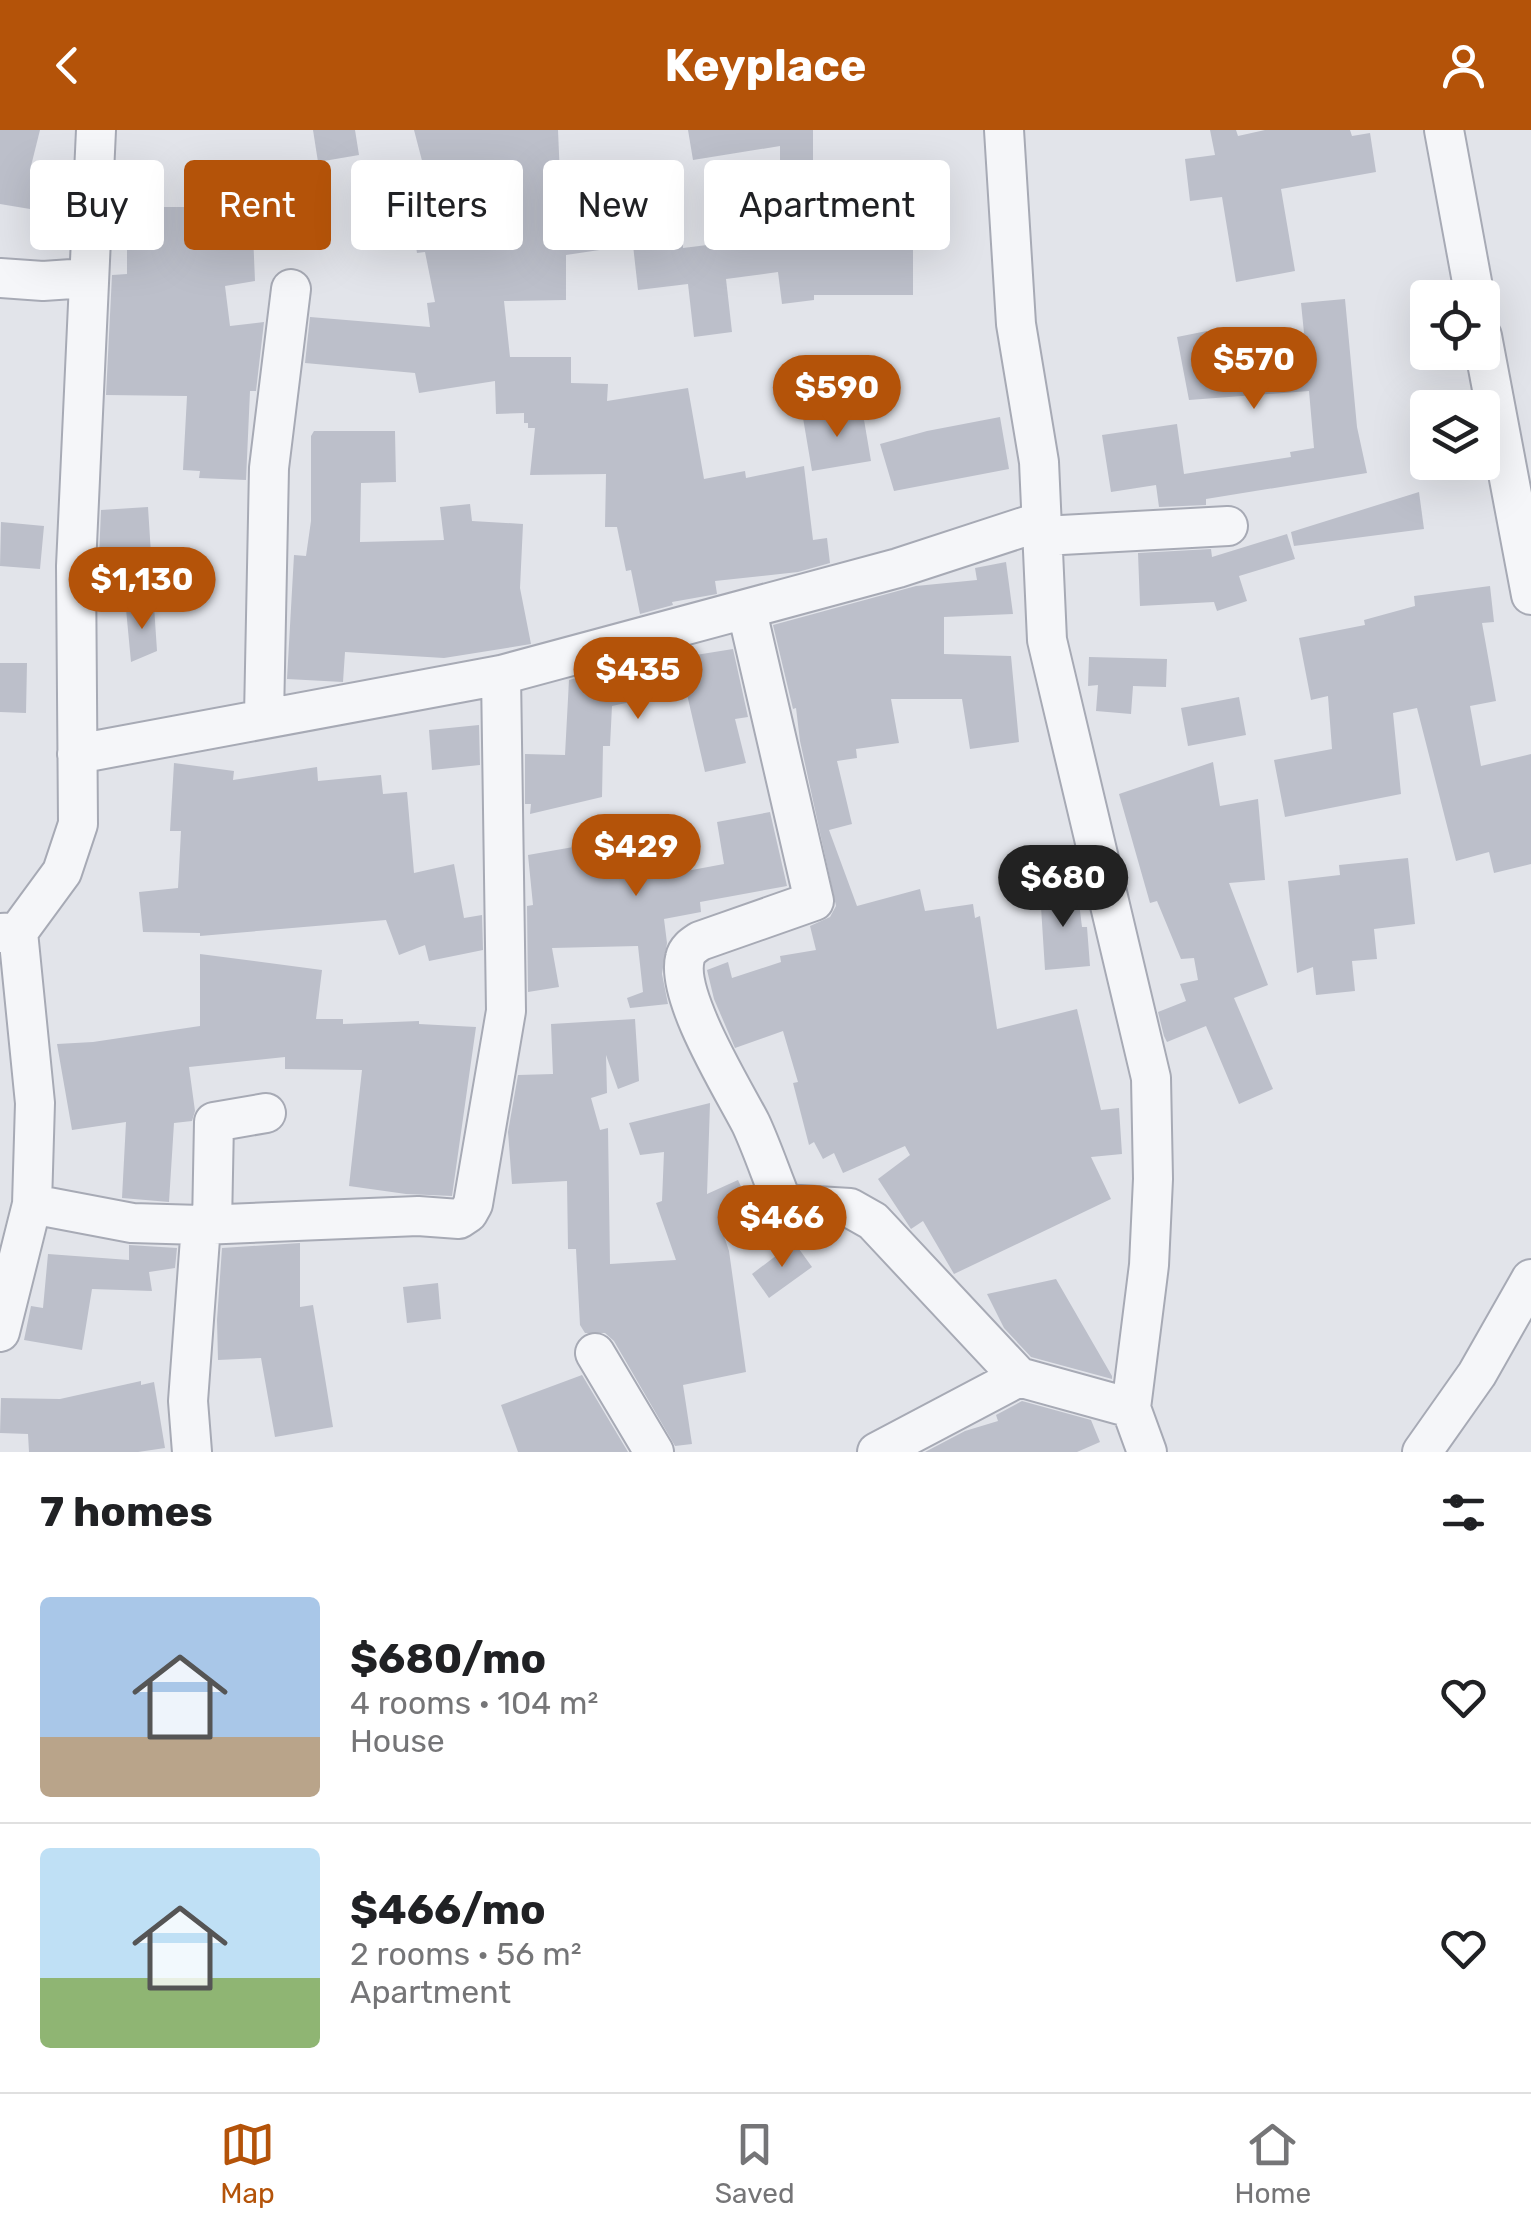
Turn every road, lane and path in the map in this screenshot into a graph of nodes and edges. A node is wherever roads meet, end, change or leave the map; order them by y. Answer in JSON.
{"nodes":[{"id":1,"x":96,"y":130,"type":"edge"},
{"id":2,"x":1004,"y":130,"type":"edge"},
{"id":3,"x":1444,"y":130,"type":"edge"},
{"id":4,"x":0,"y":278,"type":"edge"},
{"id":5,"x":87,"y":278,"type":"junction"},
{"id":6,"x":1473,"y":280,"type":"edge"},
{"id":7,"x":291,"y":289,"type":"dead end"},
{"id":8,"x":1488,"y":370,"type":"edge"},
{"id":9,"x":1228,"y":526,"type":"dead end"},
{"id":10,"x":1042,"y":528,"type":"junction"},
{"id":11,"x":1531,"y":595,"type":"edge"},
{"id":12,"x":747,"y":610,"type":"junction"},
{"id":13,"x":501,"y":675,"type":"junction"},
{"id":14,"x":264,"y":717,"type":"junction"},
{"id":15,"x":77,"y":754,"type":"junction"},
{"id":16,"x":9,"y":933,"type":"edge"},
{"id":17,"x":266,"y":1113,"type":"dead end"},
{"id":18,"x":32,"y":1204,"type":"junction"},
{"id":19,"x":207,"y":1225,"type":"junction"},
{"id":20,"x":1531,"y":1279,"type":"edge"},
{"id":21,"x":0,"y":1332,"type":"edge"},
{"id":22,"x":595,"y":1353,"type":"dead end"},
{"id":23,"x":1019,"y":1376,"type":"junction"},
{"id":24,"x":1131,"y":1408,"type":"junction"},
{"id":25,"x":192,"y":1452,"type":"edge"},
{"id":26,"x":654,"y":1452,"type":"edge"},
{"id":27,"x":877,"y":1452,"type":"edge"},
{"id":28,"x":1146,"y":1452,"type":"edge"},
{"id":29,"x":1422,"y":1452,"type":"edge"}],
"edges":[{"from":1,"to":5,"type":"street"},
{"from":2,"to":10,"type":"street"},
{"from":3,"to":6,"type":"street"},
{"from":4,"to":5,"type":"street"},
{"from":5,"to":15,"type":"street"},
{"from":7,"to":14,"type":"street"},
{"from":8,"to":11,"type":"street"},
{"from":9,"to":10,"type":"street"},
{"from":10,"to":12,"type":"street"},
{"from":10,"to":24,"type":"street"},
{"from":12,"to":13,"type":"street"},
{"from":12,"to":23,"type":"street"},
{"from":13,"to":14,"type":"street"},
{"from":13,"to":19,"type":"street"},
{"from":14,"to":15,"type":"street"},
{"from":15,"to":16,"type":"street"},
{"from":16,"to":18,"type":"street"},
{"from":17,"to":19,"type":"street"},
{"from":18,"to":19,"type":"street"},
{"from":18,"to":21,"type":"street"},
{"from":19,"to":25,"type":"street"},
{"from":20,"to":29,"type":"street"},
{"from":22,"to":26,"type":"street"},
{"from":23,"to":24,"type":"street"},
{"from":23,"to":27,"type":"street"},
{"from":24,"to":28,"type":"street"}]}
